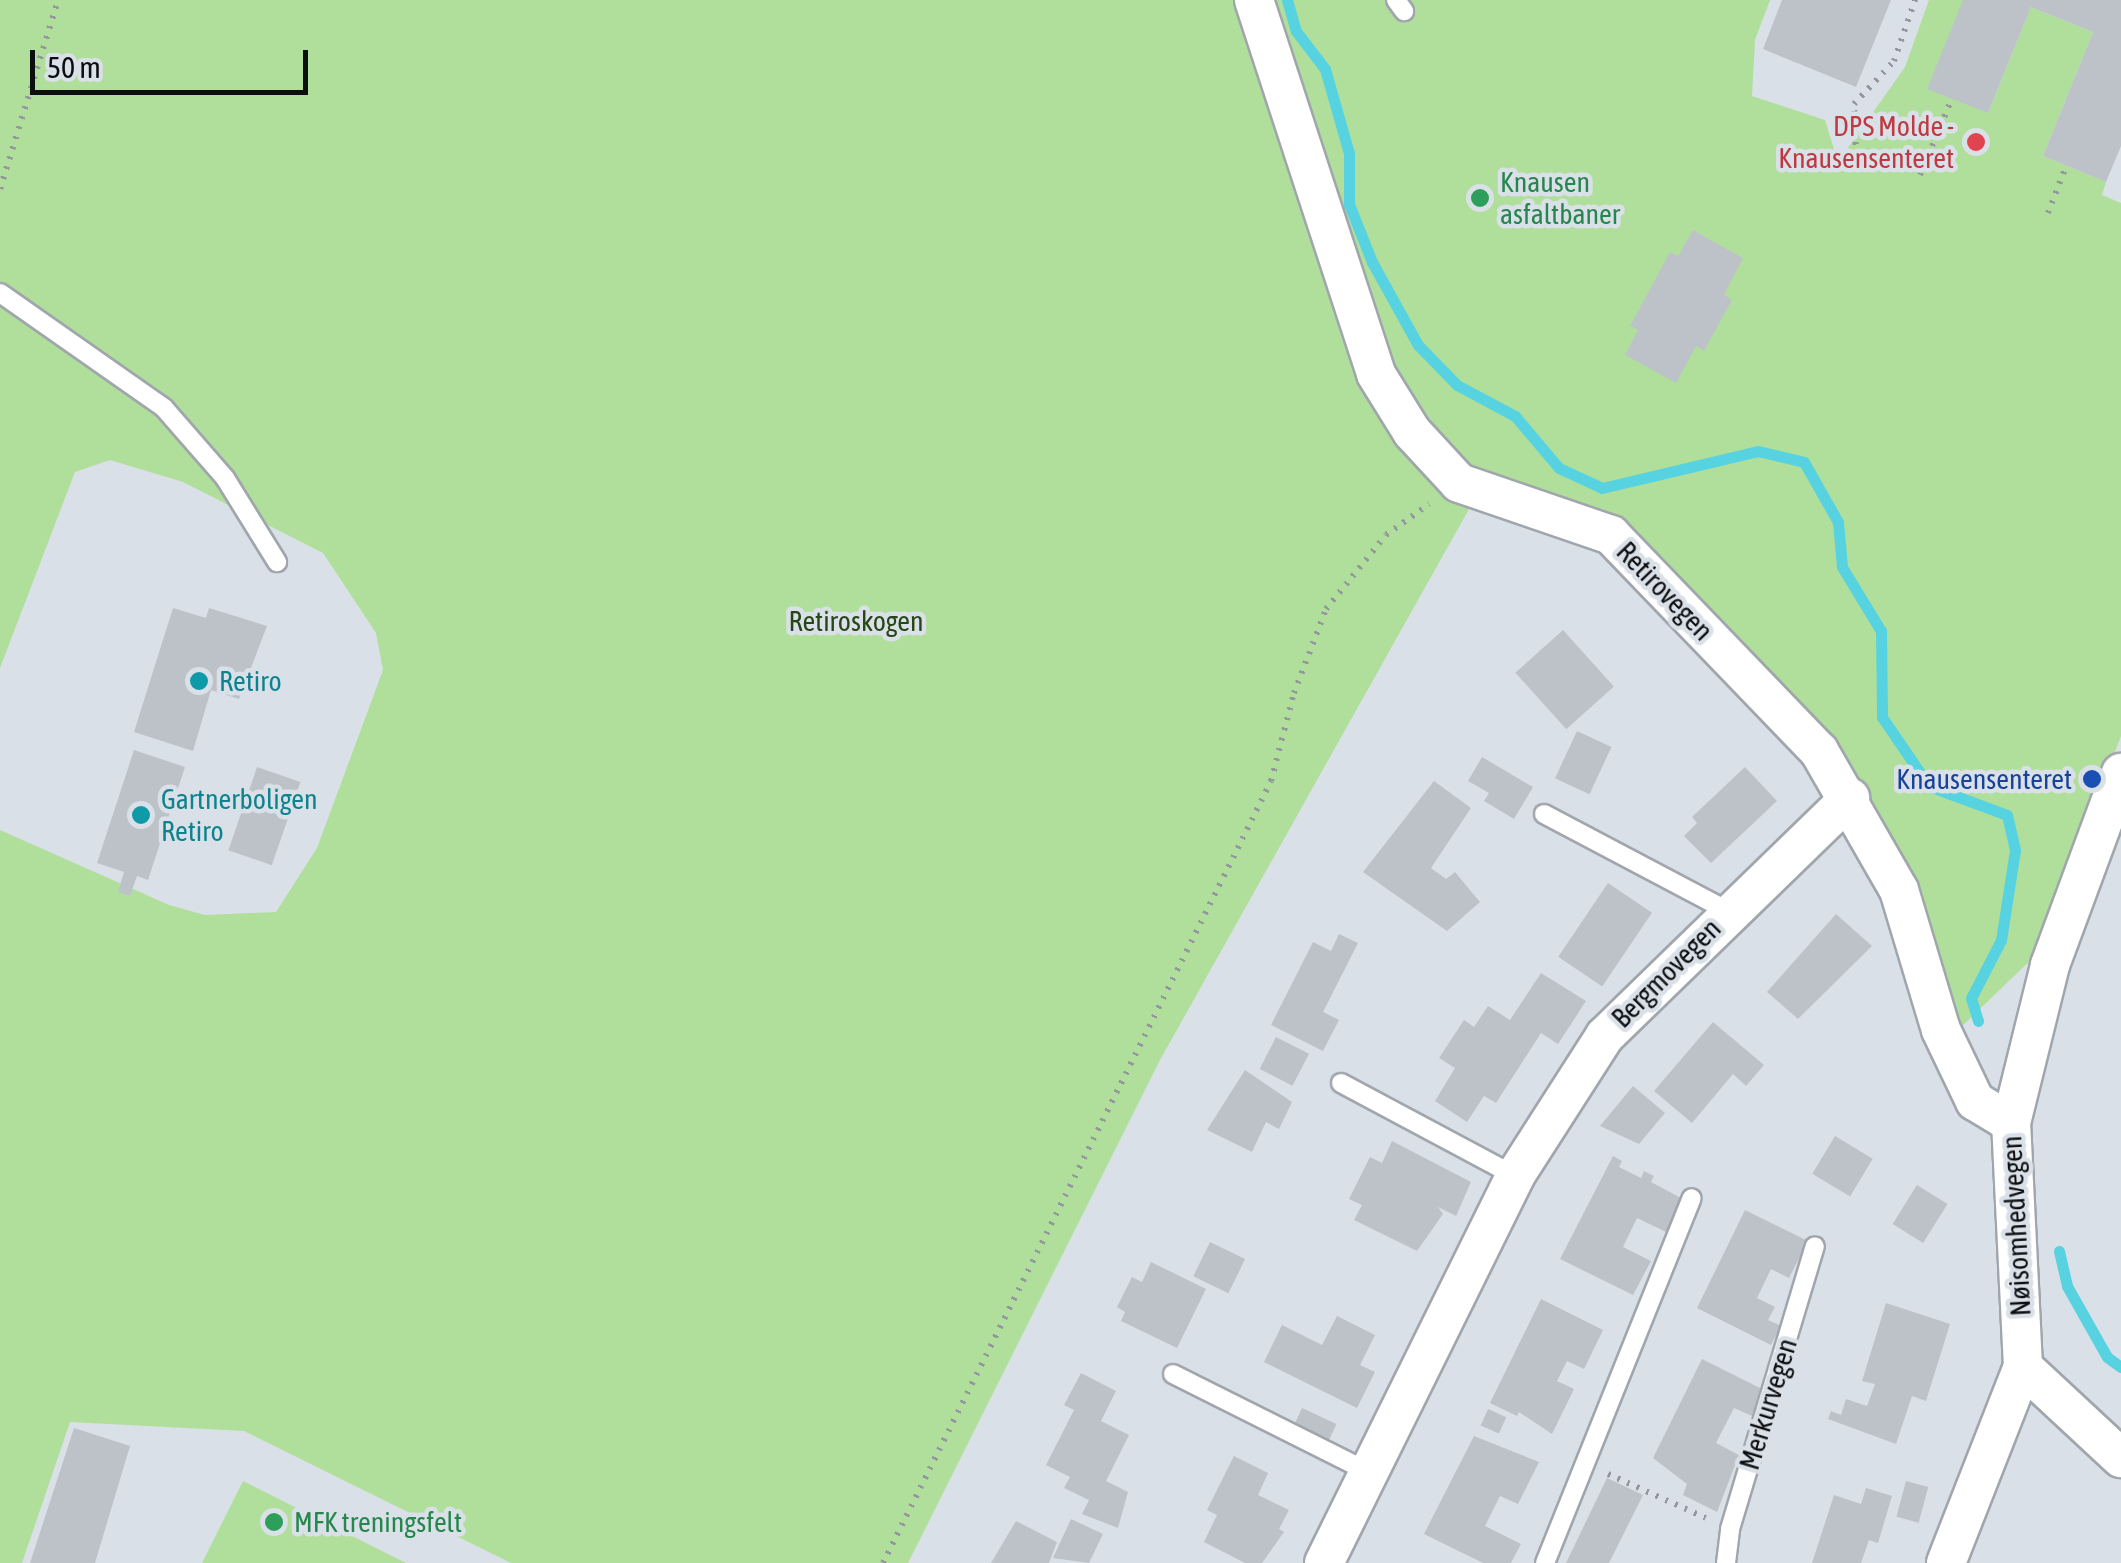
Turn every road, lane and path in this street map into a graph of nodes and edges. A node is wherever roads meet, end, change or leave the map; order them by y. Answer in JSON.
{"nodes":[{"id":1,"x":58,"y":0,"type":"edge"},
{"id":2,"x":1254,"y":0,"type":"edge"},
{"id":3,"x":1916,"y":0,"type":"edge"},
{"id":4,"x":1952,"y":98,"type":"dead end"},
{"id":5,"x":1856,"y":155,"type":"dead end"},
{"id":6,"x":2066,"y":166,"type":"dead end"},
{"id":7,"x":1920,"y":174,"type":"dead end"},
{"id":8,"x":0,"y":189,"type":"edge"},
{"id":9,"x":2048,"y":213,"type":"dead end"},
{"id":10,"x":0,"y":293,"type":"edge"},
{"id":11,"x":1458,"y":483,"type":"junction"},
{"id":12,"x":277,"y":562,"type":"dead end"},
{"id":13,"x":2121,"y":772,"type":"edge"},
{"id":14,"x":1850,"y":798,"type":"junction"},
{"id":15,"x":1544,"y":814,"type":"dead end"},
{"id":16,"x":1728,"y":911,"type":"junction"},
{"id":17,"x":1341,"y":1083,"type":"dead end"},
{"id":18,"x":2010,"y":1123,"type":"junction"},
{"id":19,"x":1515,"y":1176,"type":"junction"},
{"id":20,"x":1692,"y":1198,"type":"dead end"},
{"id":21,"x":1815,"y":1246,"type":"dead end"},
{"id":22,"x":2023,"y":1368,"type":"junction"},
{"id":23,"x":1173,"y":1374,"type":"dead end"},
{"id":24,"x":2121,"y":1458,"type":"edge"},
{"id":25,"x":1586,"y":1466,"type":"junction"},
{"id":26,"x":1369,"y":1472,"type":"junction"},
{"id":27,"x":1730,"y":1529,"type":"junction"},
{"id":28,"x":883,"y":1563,"type":"edge"},
{"id":29,"x":1324,"y":1563,"type":"edge"},
{"id":30,"x":1545,"y":1563,"type":"edge"},
{"id":31,"x":1726,"y":1563,"type":"edge"},
{"id":32,"x":1946,"y":1563,"type":"edge"}],
"edges":[{"from":1,"to":8,"type":"path"},
{"from":2,"to":11,"type":"street","name":"Retirovegen"},
{"from":3,"to":5,"type":"path"},
{"from":4,"to":7,"type":"path"},
{"from":6,"to":9,"type":"path"},
{"from":10,"to":12,"type":"lane"},
{"from":11,"to":14,"type":"street","name":"Retirovegen"},
{"from":11,"to":28,"type":"path"},
{"from":13,"to":18,"type":"street","name":"Nøisomhedvegen"},
{"from":14,"to":16,"type":"street","name":"Bergmovegen"},
{"from":14,"to":18,"type":"street","name":"Retirovegen"},
{"from":15,"to":16,"type":"lane"},
{"from":16,"to":19,"type":"street","name":"Bergmovegen"},
{"from":17,"to":19,"type":"lane"},
{"from":18,"to":22,"type":"street","name":"Nøisomhedvegen"},
{"from":19,"to":26,"type":"street","name":"Bergmovegen"},
{"from":20,"to":25,"type":"lane"},
{"from":21,"to":27,"type":"lane","name":"Merkurvegen"},
{"from":22,"to":24,"type":"street"},
{"from":22,"to":32,"type":"street","name":"Nøisomhedvegen"},
{"from":23,"to":26,"type":"lane"},
{"from":25,"to":27,"type":"path"},
{"from":25,"to":30,"type":"lane"},
{"from":26,"to":29,"type":"street","name":"Bergmovegen"},
{"from":27,"to":31,"type":"lane","name":"Merkurvegen"}]}
